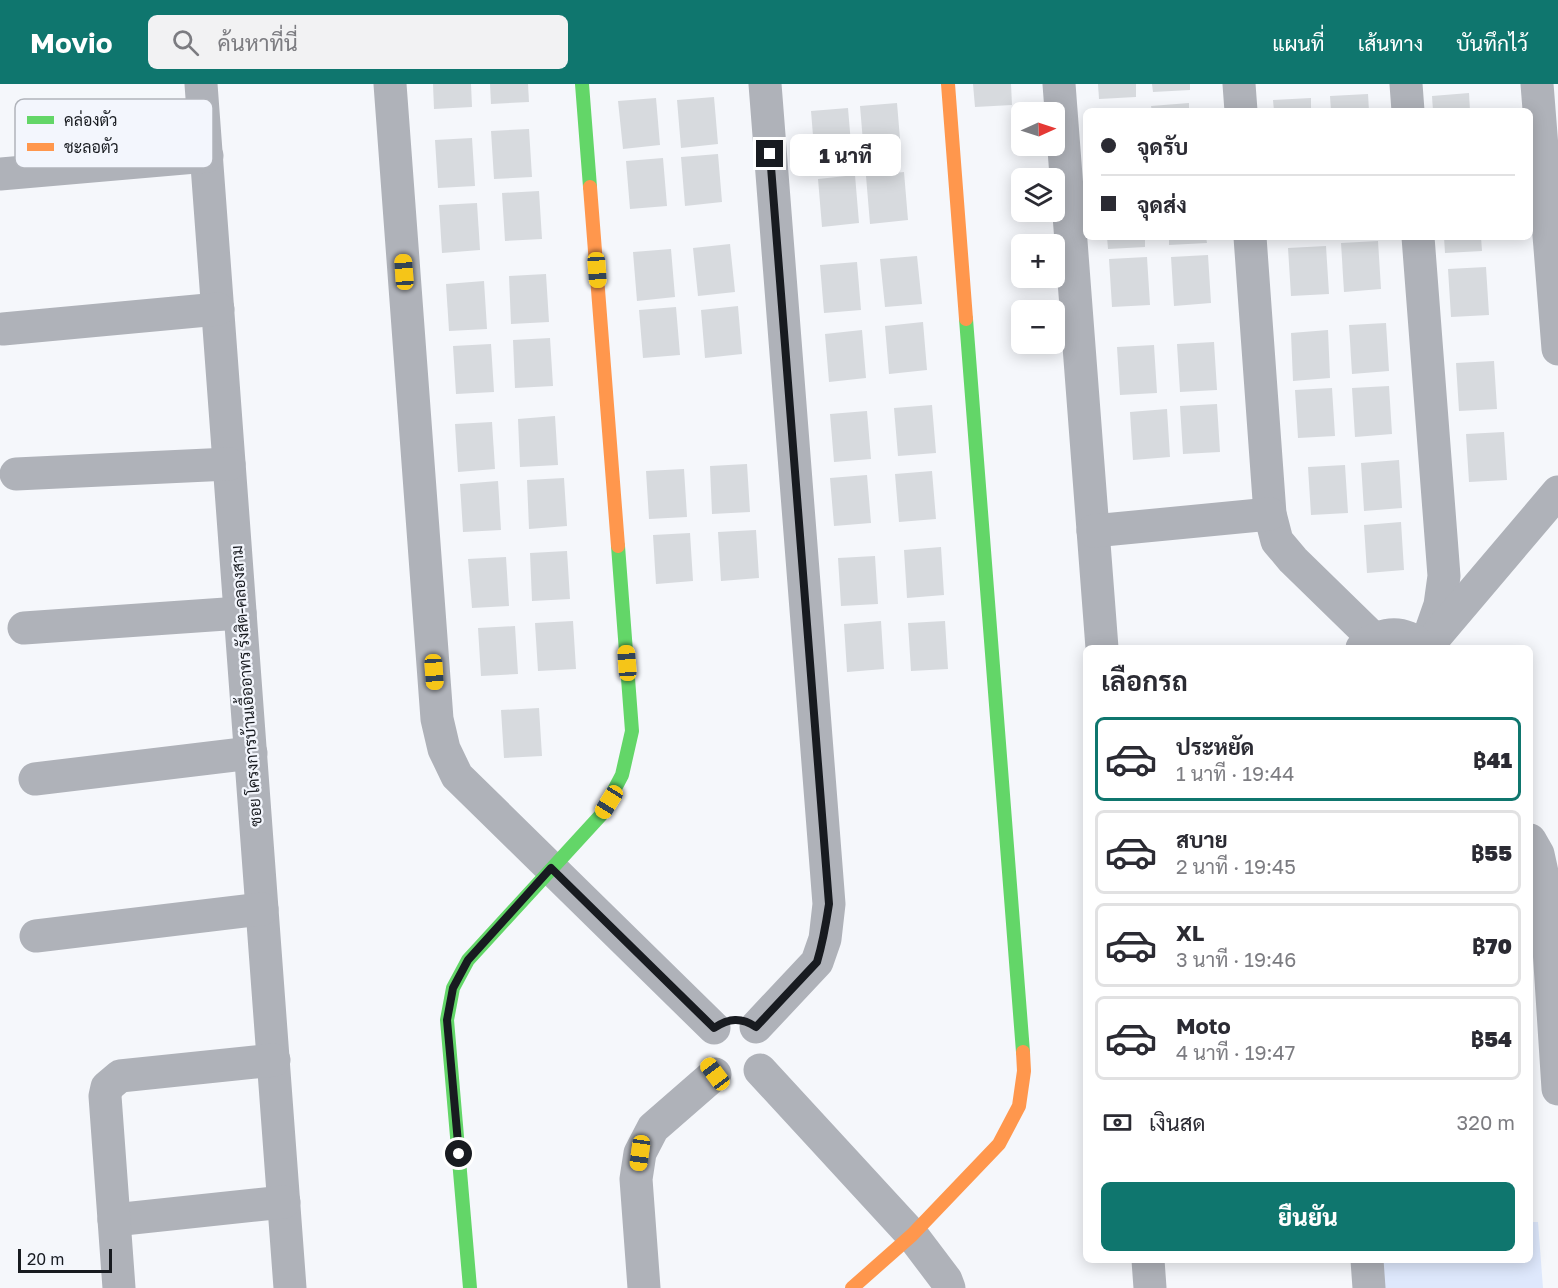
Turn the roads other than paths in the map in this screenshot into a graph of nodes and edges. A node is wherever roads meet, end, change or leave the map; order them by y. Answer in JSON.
{"nodes":[{"id":1,"x":201,"y":84,"type":"edge"},
{"id":2,"x":390,"y":84,"type":"edge"},
{"id":3,"x":582,"y":84,"type":"edge"},
{"id":4,"x":765,"y":84,"type":"edge"},
{"id":5,"x":948,"y":84,"type":"edge"},
{"id":6,"x":1059,"y":84,"type":"edge"},
{"id":7,"x":1239,"y":84,"type":"edge"},
{"id":8,"x":1406,"y":84,"type":"edge"},
{"id":9,"x":1538,"y":84,"type":"edge"},
{"id":10,"x":202,"y":99,"type":"edge"},
{"id":11,"x":1241,"y":108,"type":"edge"},
{"id":12,"x":1408,"y":108,"type":"edge"},
{"id":13,"x":69,"y":168,"type":"edge"},
{"id":14,"x":208,"y":168,"type":"edge"},
{"id":15,"x":0,"y":174,"type":"edge"},
{"id":16,"x":1250,"y":240,"type":"edge"},
{"id":17,"x":1418,"y":240,"type":"edge"},
{"id":18,"x":218,"y":309,"type":"junction"},
{"id":19,"x":3,"y":329,"type":"dead end"},
{"id":20,"x":1558,"y":349,"type":"edge"},
{"id":21,"x":230,"y":465,"type":"junction"},
{"id":22,"x":16,"y":474,"type":"dead end"},
{"id":23,"x":1558,"y":492,"type":"edge"},
{"id":24,"x":1270,"y":514,"type":"junction"},
{"id":25,"x":1093,"y":531,"type":"junction"},
{"id":26,"x":240,"y":613,"type":"junction"},
{"id":27,"x":24,"y":628,"type":"dead end"},
{"id":28,"x":1368,"y":644,"type":"edge"},
{"id":29,"x":1102,"y":645,"type":"edge"},
{"id":30,"x":1421,"y":645,"type":"edge"},
{"id":31,"x":1426,"y":645,"type":"edge"},
{"id":32,"x":1428,"y":645,"type":"edge"},
{"id":33,"x":251,"y":753,"type":"junction"},
{"id":34,"x":35,"y":779,"type":"dead end"},
{"id":35,"x":1533,"y":845,"type":"edge"},
{"id":36,"x":551,"y":868,"type":"junction"},
{"id":37,"x":262,"y":909,"type":"junction"},
{"id":38,"x":36,"y":936,"type":"dead end"},
{"id":39,"x":756,"y":1027,"type":"junction"},
{"id":40,"x":714,"y":1028,"type":"junction"},
{"id":41,"x":274,"y":1060,"type":"junction"},
{"id":42,"x":760,"y":1070,"type":"junction"},
{"id":43,"x":715,"y":1074,"type":"junction"},
{"id":44,"x":1558,"y":1089,"type":"edge"},
{"id":45,"x":284,"y":1202,"type":"junction"},
{"id":46,"x":114,"y":1220,"type":"junction"},
{"id":47,"x":912,"y":1235,"type":"junction"},
{"id":48,"x":1148,"y":1263,"type":"edge"},
{"id":49,"x":1367,"y":1263,"type":"edge"},
{"id":50,"x":119,"y":1288,"type":"edge"},
{"id":51,"x":290,"y":1288,"type":"edge"},
{"id":52,"x":470,"y":1288,"type":"edge"},
{"id":53,"x":644,"y":1288,"type":"edge"},
{"id":54,"x":852,"y":1288,"type":"edge"},
{"id":55,"x":949,"y":1288,"type":"edge"},
{"id":56,"x":1150,"y":1288,"type":"edge"},
{"id":57,"x":1369,"y":1288,"type":"edge"}],
"edges":[{"from":1,"to":10,"type":"street","name":"ซอย โครงการบ้านเอื้ออาทร รังสิต-คลองสาม"},
{"from":2,"to":36,"type":"street"},
{"from":3,"to":36,"type":"street"},
{"from":4,"to":39,"type":"street"},
{"from":5,"to":47,"type":"street"},
{"from":6,"to":25,"type":"street"},
{"from":7,"to":11,"type":"street"},
{"from":8,"to":12,"type":"street"},
{"from":9,"to":20,"type":"street"},
{"from":13,"to":15,"type":"street"},
{"from":14,"to":18,"type":"street","name":"ซอย โครงการบ้านเอื้ออาทร รังสิต-คลองสาม"},
{"from":16,"to":24,"type":"street"},
{"from":17,"to":31,"type":"street"},
{"from":18,"to":19,"type":"street"},
{"from":18,"to":21,"type":"street","name":"ซอย โครงการบ้านเอื้ออาทร รังสิต-คลองสาม"},
{"from":21,"to":22,"type":"street"},
{"from":21,"to":26,"type":"street","name":"ซอย โครงการบ้านเอื้ออาทร รังสิต-คลองสาม"},
{"from":23,"to":32,"type":"street"},
{"from":24,"to":25,"type":"street"},
{"from":24,"to":28,"type":"street"},
{"from":25,"to":29,"type":"street"},
{"from":26,"to":27,"type":"street"},
{"from":26,"to":33,"type":"street","name":"ซอย โครงการบ้านเอื้ออาทร รังสิต-คลองสาม"},
{"from":28,"to":30,"type":"street"},
{"from":33,"to":34,"type":"street"},
{"from":33,"to":37,"type":"street","name":"ซอย โครงการบ้านเอื้ออาทร รังสิต-คลองสาม"},
{"from":35,"to":44,"type":"street"},
{"from":36,"to":40,"type":"street"},
{"from":36,"to":52,"type":"street"},
{"from":37,"to":38,"type":"street"},
{"from":37,"to":41,"type":"street","name":"ซอย โครงการบ้านเอื้ออาทร รังสิต-คลองสาม"},
{"from":39,"to":40,"type":"street"},
{"from":39,"to":42,"type":"street"},
{"from":40,"to":43,"type":"street"},
{"from":41,"to":45,"type":"street","name":"ซอย โครงการบ้านเอื้ออาทร รังสิต-คลองสาม"},
{"from":41,"to":46,"type":"street"},
{"from":42,"to":43,"type":"street"},
{"from":42,"to":47,"type":"street"},
{"from":43,"to":53,"type":"street"},
{"from":45,"to":46,"type":"street"},
{"from":45,"to":51,"type":"street","name":"ซอย โครงการบ้านเอื้ออาทร รังสิต-คลองสาม"},
{"from":46,"to":50,"type":"street"},
{"from":47,"to":54,"type":"street"},
{"from":47,"to":55,"type":"street"},
{"from":48,"to":56,"type":"street"},
{"from":49,"to":57,"type":"street"}]}
